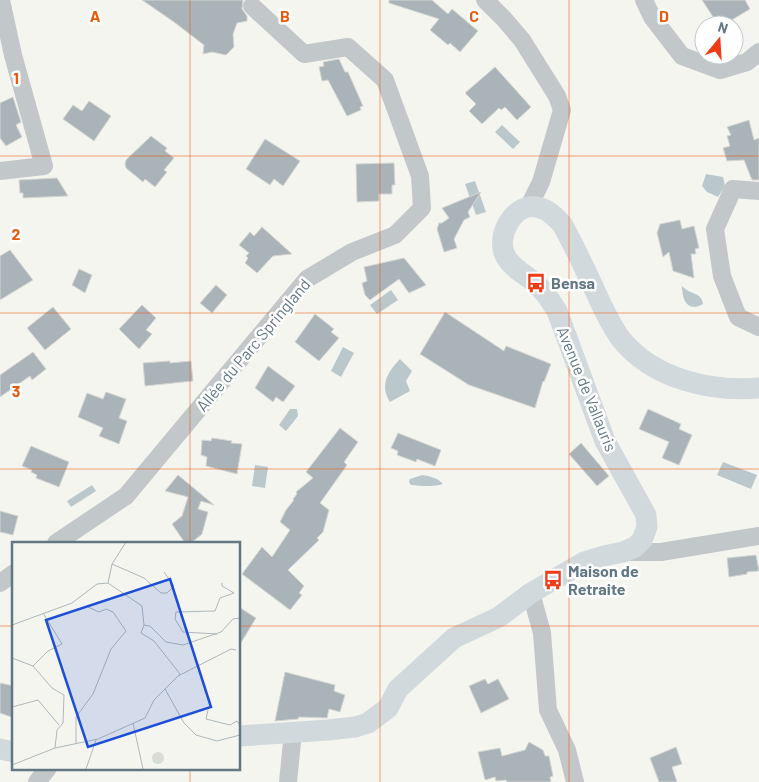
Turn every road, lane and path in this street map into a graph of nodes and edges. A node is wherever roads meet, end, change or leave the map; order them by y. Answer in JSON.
{"nodes":[{"id":1,"x":0,"y":0,"type":"edge"},
{"id":2,"x":485,"y":0,"type":"edge"},
{"id":3,"x":644,"y":0,"type":"edge"},
{"id":4,"x":252,"y":6,"type":"dead end"},
{"id":5,"x":759,"y":52,"type":"edge"},
{"id":6,"x":0,"y":171,"type":"edge"},
{"id":7,"x":759,"y":191,"type":"edge"},
{"id":8,"x":530,"y":206,"type":"junction"},
{"id":9,"x":759,"y":327,"type":"edge"},
{"id":10,"x":759,"y":388,"type":"edge"},
{"id":11,"x":759,"y":536,"type":"edge"},
{"id":12,"x":57,"y":542,"type":"edge"},
{"id":13,"x":623,"y":552,"type":"junction"},
{"id":14,"x":12,"y":575,"type":"edge"},
{"id":15,"x":0,"y":583,"type":"edge"},
{"id":16,"x":531,"y":594,"type":"junction"},
{"id":17,"x":293,"y":732,"type":"junction"},
{"id":18,"x":240,"y":736,"type":"edge"},
{"id":19,"x":46,"y":770,"type":"edge"},
{"id":20,"x":37,"y":782,"type":"edge"},
{"id":21,"x":288,"y":782,"type":"edge"},
{"id":22,"x":574,"y":782,"type":"edge"}],
"edges":[{"from":1,"to":6,"type":"street"},
{"from":2,"to":8,"type":"street"},
{"from":3,"to":5,"type":"street"},
{"from":4,"to":12,"type":"street","name":"Allée du Parc Springland"},
{"from":7,"to":9,"type":"street"},
{"from":8,"to":10,"type":"main road"},
{"from":8,"to":13,"type":"main road","name":"Avenue de Vallauris"},
{"from":11,"to":13,"type":"street"},
{"from":13,"to":16,"type":"main road","name":"Avenue de Vallauris"},
{"from":14,"to":15,"type":"street"},
{"from":16,"to":17,"type":"main road","name":"Avenue de Vallauris"},
{"from":16,"to":22,"type":"street"},
{"from":17,"to":18,"type":"main road","name":"Avenue de Vallauris"},
{"from":17,"to":21,"type":"street"},
{"from":19,"to":20,"type":"street"}]}
